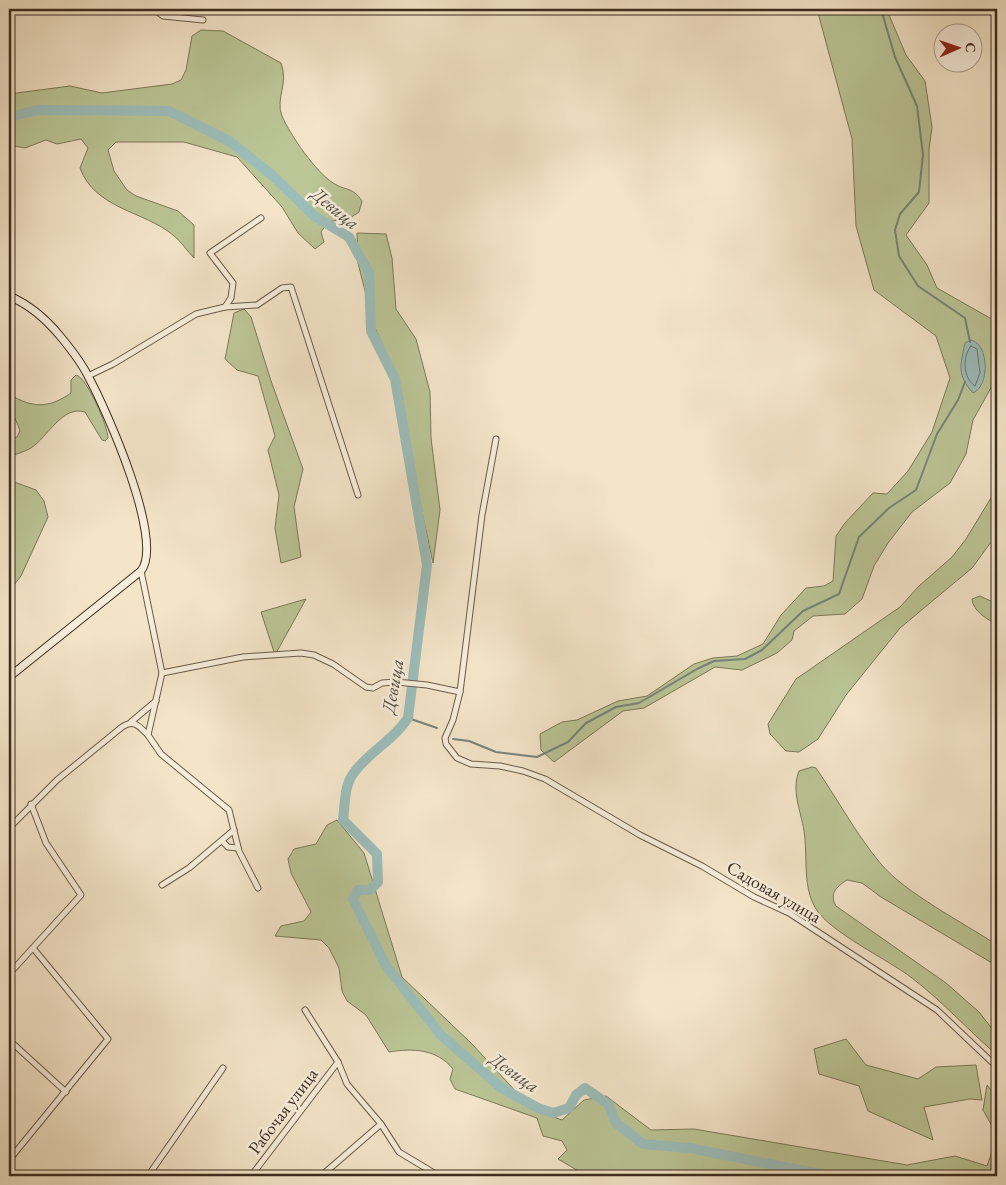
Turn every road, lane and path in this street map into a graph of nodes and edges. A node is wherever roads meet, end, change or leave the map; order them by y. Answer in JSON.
{"nodes":[{"id":1,"x":154,"y":9,"type":"edge"},
{"id":2,"x":203,"y":20,"type":"dead end"},
{"id":3,"x":261,"y":218,"type":"dead end"},
{"id":4,"x":9,"y":296,"type":"edge"},
{"id":5,"x":225,"y":307,"type":"junction"},
{"id":6,"x":88,"y":376,"type":"junction"},
{"id":7,"x":496,"y":439,"type":"dead end"},
{"id":8,"x":358,"y":495,"type":"dead end"},
{"id":9,"x":141,"y":571,"type":"junction"},
{"id":10,"x":162,"y":673,"type":"junction"},
{"id":11,"x":9,"y":677,"type":"edge"},
{"id":12,"x":460,"y":692,"type":"junction"},
{"id":13,"x":156,"y":700,"type":"junction"},
{"id":14,"x":131,"y":722,"type":"junction"},
{"id":15,"x":148,"y":735,"type":"junction"},
{"id":16,"x":32,"y":804,"type":"junction"},
{"id":17,"x":9,"y":828,"type":"edge"},
{"id":18,"x":234,"y":830,"type":"junction"},
{"id":19,"x":222,"y":841,"type":"junction"},
{"id":20,"x":238,"y":848,"type":"junction"},
{"id":21,"x":162,"y":885,"type":"dead end"},
{"id":22,"x":258,"y":888,"type":"dead end"},
{"id":23,"x":33,"y":948,"type":"junction"},
{"id":24,"x":9,"y":974,"type":"edge"},
{"id":25,"x":305,"y":1010,"type":"dead end"},
{"id":26,"x":9,"y":1040,"type":"edge"},
{"id":27,"x":338,"y":1062,"type":"junction"},
{"id":28,"x":997,"y":1067,"type":"edge"},
{"id":29,"x":223,"y":1068,"type":"dead end"},
{"id":30,"x":66,"y":1092,"type":"junction"},
{"id":31,"x":381,"y":1124,"type":"junction"},
{"id":32,"x":9,"y":1160,"type":"edge"},
{"id":33,"x":148,"y":1176,"type":"edge"},
{"id":34,"x":251,"y":1176,"type":"edge"},
{"id":35,"x":321,"y":1176,"type":"edge"},
{"id":36,"x":439,"y":1176,"type":"edge"}],
"edges":[{"from":1,"to":2,"type":"street"},
{"from":3,"to":5,"type":"street"},
{"from":4,"to":6,"type":"street"},
{"from":5,"to":6,"type":"street"},
{"from":5,"to":8,"type":"street"},
{"from":6,"to":9,"type":"street"},
{"from":7,"to":12,"type":"street","name":"Садовая улица"},
{"from":9,"to":10,"type":"street"},
{"from":9,"to":11,"type":"street"},
{"from":10,"to":12,"type":"street"},
{"from":10,"to":13,"type":"street"},
{"from":12,"to":28,"type":"street","name":"Садовая улица"},
{"from":13,"to":14,"type":"street"},
{"from":13,"to":15,"type":"street"},
{"from":14,"to":15,"type":"street"},
{"from":14,"to":16,"type":"street"},
{"from":15,"to":18,"type":"street"},
{"from":16,"to":17,"type":"street"},
{"from":16,"to":23,"type":"street"},
{"from":18,"to":19,"type":"street"},
{"from":18,"to":20,"type":"street"},
{"from":19,"to":20,"type":"street"},
{"from":19,"to":21,"type":"street"},
{"from":20,"to":22,"type":"street"},
{"from":23,"to":24,"type":"street"},
{"from":23,"to":30,"type":"street"},
{"from":25,"to":27,"type":"street"},
{"from":26,"to":30,"type":"street"},
{"from":27,"to":31,"type":"street"},
{"from":27,"to":34,"type":"street","name":"Рабочая улица"},
{"from":29,"to":33,"type":"street"},
{"from":30,"to":32,"type":"street"},
{"from":31,"to":35,"type":"street"},
{"from":31,"to":36,"type":"street"}]}
